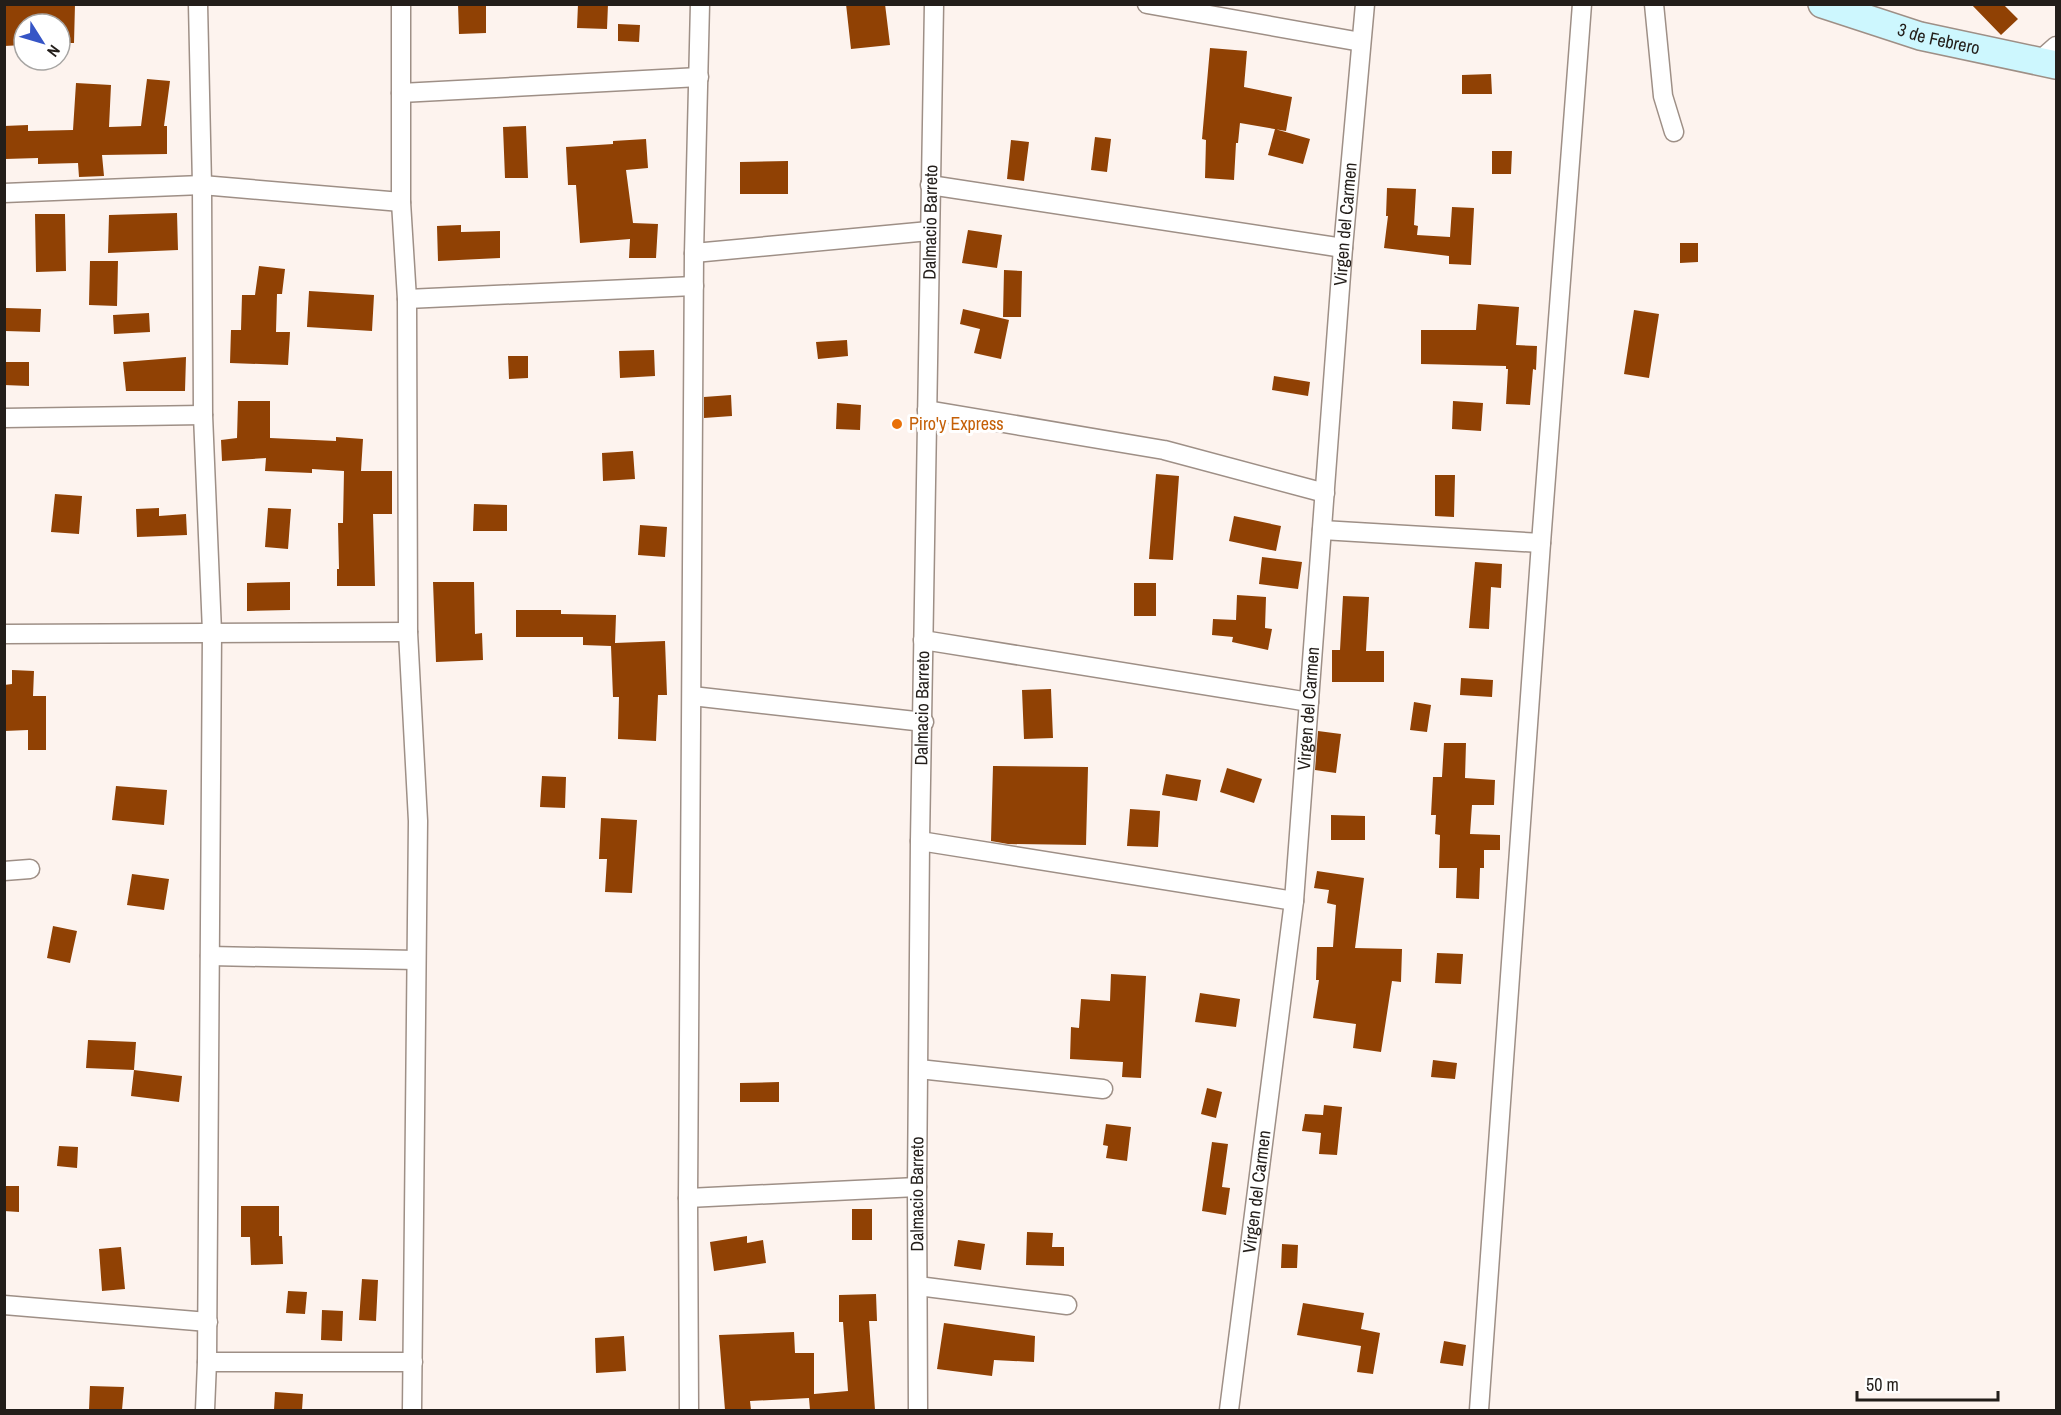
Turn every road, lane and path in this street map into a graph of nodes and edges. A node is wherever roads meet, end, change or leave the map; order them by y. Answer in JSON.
{"nodes":[{"id":1,"x":198,"y":4,"type":"edge"},
{"id":2,"x":401,"y":4,"type":"edge"},
{"id":3,"x":700,"y":4,"type":"edge"},
{"id":4,"x":934,"y":4,"type":"edge"},
{"id":5,"x":1147,"y":4,"type":"edge"},
{"id":6,"x":1365,"y":4,"type":"edge"},
{"id":7,"x":1582,"y":4,"type":"edge"},
{"id":8,"x":1654,"y":4,"type":"edge"},
{"id":9,"x":1822,"y":4,"type":"edge"},
{"id":10,"x":1361,"y":42,"type":"junction"},
{"id":11,"x":2050,"y":58,"type":"edge"},
{"id":12,"x":699,"y":77,"type":"junction"},
{"id":13,"x":401,"y":93,"type":"junction"},
{"id":14,"x":1674,"y":132,"type":"dead end"},
{"id":15,"x":202,"y":185,"type":"junction"},
{"id":16,"x":930,"y":185,"type":"junction"},
{"id":17,"x":4,"y":193,"type":"edge"},
{"id":18,"x":401,"y":202,"type":"junction"},
{"id":19,"x":929,"y":231,"type":"junction"},
{"id":20,"x":1343,"y":248,"type":"junction"},
{"id":21,"x":694,"y":253,"type":"junction"},
{"id":22,"x":694,"y":286,"type":"junction"},
{"id":23,"x":407,"y":299,"type":"junction"},
{"id":24,"x":927,"y":410,"type":"junction"},
{"id":25,"x":203,"y":415,"type":"junction"},
{"id":26,"x":4,"y":418,"type":"edge"},
{"id":27,"x":1325,"y":493,"type":"junction"},
{"id":28,"x":1322,"y":530,"type":"junction"},
{"id":29,"x":1541,"y":543,"type":"junction"},
{"id":30,"x":212,"y":632,"type":"junction"},
{"id":31,"x":408,"y":632,"type":"junction"},
{"id":32,"x":4,"y":634,"type":"edge"},
{"id":33,"x":923,"y":640,"type":"junction"},
{"id":34,"x":692,"y":696,"type":"junction"},
{"id":35,"x":1309,"y":702,"type":"junction"},
{"id":36,"x":924,"y":722,"type":"junction"},
{"id":37,"x":921,"y":841,"type":"junction"},
{"id":38,"x":30,"y":869,"type":"dead end"},
{"id":39,"x":4,"y":871,"type":"edge"},
{"id":40,"x":1294,"y":901,"type":"junction"},
{"id":41,"x":210,"y":956,"type":"junction"},
{"id":42,"x":416,"y":960,"type":"junction"},
{"id":43,"x":919,"y":1069,"type":"junction"},
{"id":44,"x":1103,"y":1089,"type":"dead end"},
{"id":45,"x":917,"y":1187,"type":"junction"},
{"id":46,"x":688,"y":1198,"type":"junction"},
{"id":47,"x":918,"y":1286,"type":"junction"},
{"id":48,"x":4,"y":1305,"type":"edge"},
{"id":49,"x":1067,"y":1305,"type":"dead end"},
{"id":50,"x":208,"y":1322,"type":"junction"},
{"id":51,"x":207,"y":1362,"type":"junction"},
{"id":52,"x":413,"y":1362,"type":"junction"},
{"id":53,"x":205,"y":1410,"type":"edge"},
{"id":54,"x":412,"y":1410,"type":"edge"},
{"id":55,"x":689,"y":1410,"type":"edge"},
{"id":56,"x":918,"y":1410,"type":"edge"},
{"id":57,"x":1229,"y":1410,"type":"edge"},
{"id":58,"x":1479,"y":1410,"type":"edge"}],
"edges":[{"from":1,"to":15,"type":"street"},
{"from":2,"to":13,"type":"street"},
{"from":3,"to":12,"type":"street"},
{"from":4,"to":16,"type":"street","name":"Dalmacio Barreto"},
{"from":5,"to":10,"type":"street"},
{"from":6,"to":10,"type":"street","name":"Virgen del Carmen"},
{"from":7,"to":29,"type":"street"},
{"from":8,"to":14,"type":"street"},
{"from":9,"to":11,"type":"street","name":"3 de Febrero"},
{"from":10,"to":20,"type":"street","name":"Virgen del Carmen"},
{"from":12,"to":13,"type":"street"},
{"from":12,"to":21,"type":"street"},
{"from":13,"to":18,"type":"street"},
{"from":15,"to":17,"type":"street"},
{"from":15,"to":18,"type":"street"},
{"from":15,"to":25,"type":"street"},
{"from":16,"to":19,"type":"street","name":"Dalmacio Barreto"},
{"from":16,"to":20,"type":"street"},
{"from":18,"to":23,"type":"street"},
{"from":19,"to":21,"type":"street"},
{"from":19,"to":24,"type":"street","name":"Dalmacio Barreto"},
{"from":20,"to":27,"type":"street","name":"Virgen del Carmen"},
{"from":21,"to":22,"type":"street"},
{"from":22,"to":23,"type":"street"},
{"from":22,"to":34,"type":"street"},
{"from":23,"to":31,"type":"street"},
{"from":24,"to":27,"type":"street"},
{"from":24,"to":33,"type":"street","name":"Dalmacio Barreto"},
{"from":25,"to":26,"type":"street"},
{"from":25,"to":30,"type":"street"},
{"from":27,"to":28,"type":"street","name":"Virgen del Carmen"},
{"from":28,"to":29,"type":"street"},
{"from":28,"to":35,"type":"street","name":"Virgen del Carmen"},
{"from":29,"to":58,"type":"street"},
{"from":30,"to":31,"type":"street"},
{"from":30,"to":32,"type":"street"},
{"from":30,"to":41,"type":"street"},
{"from":31,"to":42,"type":"street"},
{"from":33,"to":35,"type":"street"},
{"from":33,"to":36,"type":"street","name":"Dalmacio Barreto"},
{"from":34,"to":36,"type":"street"},
{"from":34,"to":46,"type":"street"},
{"from":35,"to":40,"type":"street","name":"Virgen del Carmen"},
{"from":36,"to":37,"type":"street","name":"Dalmacio Barreto"},
{"from":37,"to":40,"type":"street"},
{"from":37,"to":43,"type":"street","name":"Dalmacio Barreto"},
{"from":38,"to":39,"type":"street"},
{"from":40,"to":57,"type":"street","name":"Virgen del Carmen"},
{"from":41,"to":42,"type":"street"},
{"from":41,"to":50,"type":"street"},
{"from":42,"to":52,"type":"street"},
{"from":43,"to":44,"type":"street"},
{"from":43,"to":45,"type":"street","name":"Dalmacio Barreto"},
{"from":45,"to":46,"type":"street"},
{"from":45,"to":47,"type":"street","name":"Dalmacio Barreto"},
{"from":46,"to":55,"type":"street"},
{"from":47,"to":49,"type":"street"},
{"from":47,"to":56,"type":"street","name":"Dalmacio Barreto"},
{"from":48,"to":50,"type":"street"},
{"from":50,"to":51,"type":"street"},
{"from":51,"to":52,"type":"street"},
{"from":51,"to":53,"type":"street"},
{"from":52,"to":54,"type":"street"}]}
